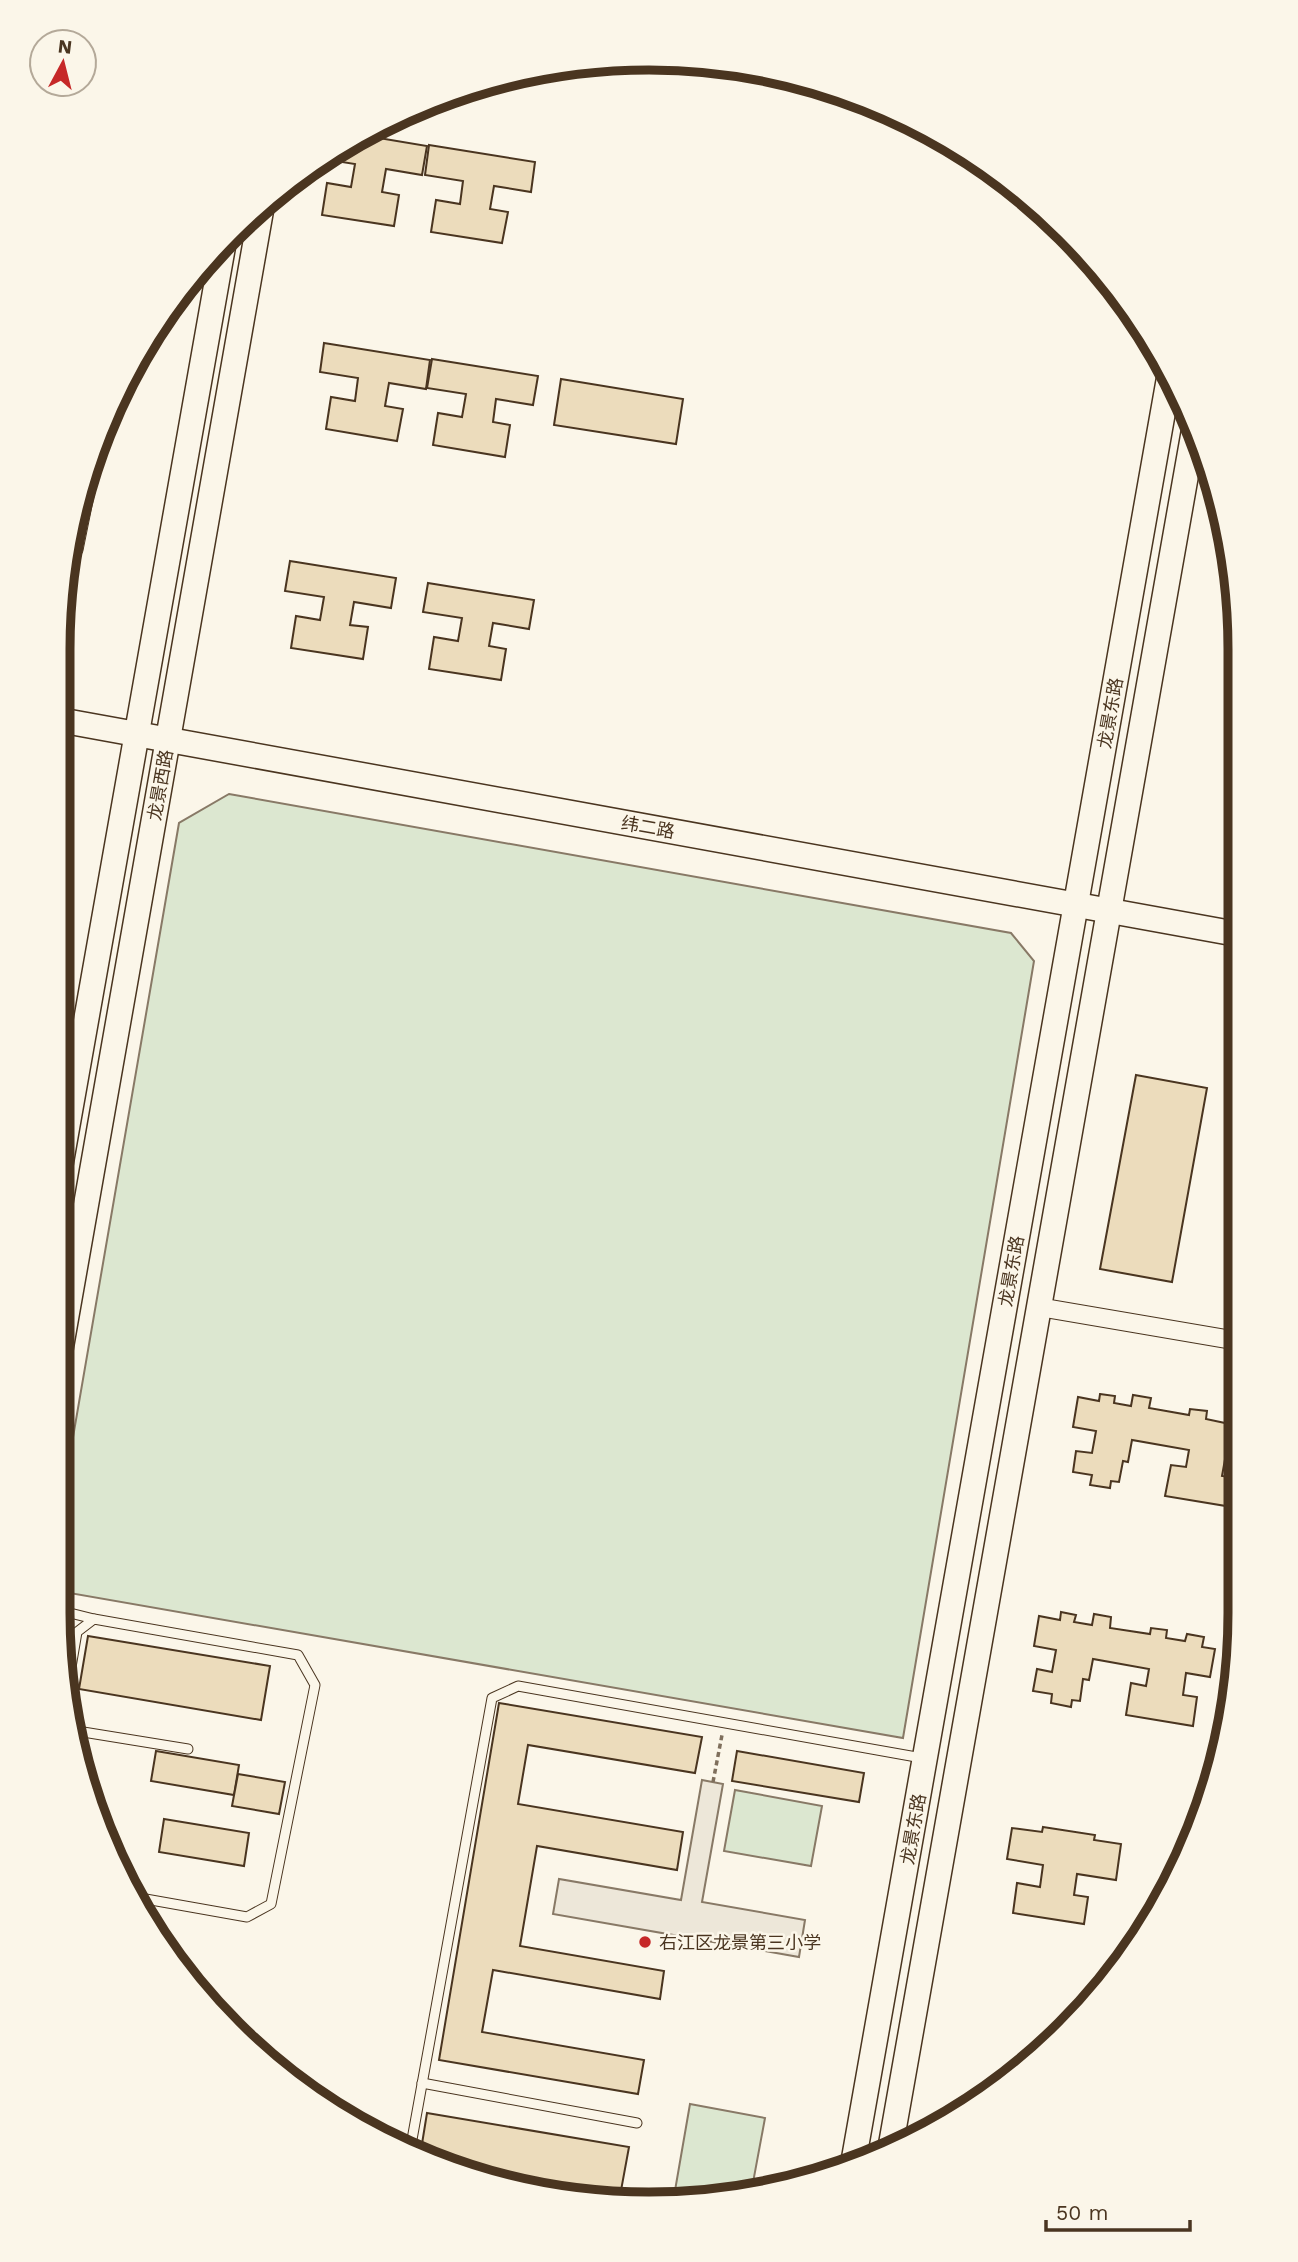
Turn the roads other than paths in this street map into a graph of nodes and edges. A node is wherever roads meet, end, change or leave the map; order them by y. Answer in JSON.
{"nodes":[{"id":1,"x":259,"y":222,"type":"edge"},
{"id":2,"x":221,"y":260,"type":"edge"},
{"id":3,"x":1167,"y":391,"type":"edge"},
{"id":4,"x":1191,"y":447,"type":"edge"},
{"id":5,"x":70,"y":722,"type":"edge"},
{"id":6,"x":137,"y":734,"type":"junction"},
{"id":7,"x":168,"y":740,"type":"junction"},
{"id":8,"x":1076,"y":905,"type":"junction"},
{"id":9,"x":1109,"y":911,"type":"junction"},
{"id":10,"x":1228,"y":932,"type":"edge"},
{"id":11,"x":70,"y":1111,"type":"edge"},
{"id":12,"x":70,"y":1296,"type":"edge"},
{"id":13,"x":1039,"y":1307,"type":"junction"},
{"id":14,"x":1228,"y":1339,"type":"edge"},
{"id":15,"x":70,"y":1613,"type":"edge"},
{"id":16,"x":94,"y":1619,"type":"junction"},
{"id":17,"x":72,"y":1661,"type":"edge"},
{"id":18,"x":82,"y":1732,"type":"edge"},
{"id":19,"x":188,"y":1749,"type":"dead end"},
{"id":20,"x":925,"y":1759,"type":"junction"},
{"id":21,"x":146,"y":1899,"type":"edge"},
{"id":22,"x":422,"y":2083,"type":"junction"},
{"id":23,"x":637,"y":2123,"type":"dead end"},
{"id":24,"x":892,"y":2138,"type":"edge"},
{"id":25,"x":412,"y":2141,"type":"edge"},
{"id":26,"x":855,"y":2154,"type":"edge"}],
"edges":[{"from":1,"to":7,"type":"main road","name":"龙景西路"},
{"from":2,"to":6,"type":"main road","name":"龙景西路"},
{"from":3,"to":8,"type":"main road","name":"龙景东路"},
{"from":4,"to":9,"type":"main road","name":"龙景东路"},
{"from":5,"to":6,"type":"main road","name":"纬二路"},
{"from":6,"to":7,"type":"main road","name":"纬二路"},
{"from":6,"to":11,"type":"main road","name":"龙景西路"},
{"from":7,"to":8,"type":"main road","name":"纬二路"},
{"from":7,"to":12,"type":"main road","name":"龙景西路"},
{"from":8,"to":9,"type":"main road","name":"纬二路"},
{"from":8,"to":20,"type":"main road","name":"龙景东路"},
{"from":9,"to":10,"type":"main road","name":"纬二路"},
{"from":9,"to":13,"type":"main road","name":"龙景东路"},
{"from":13,"to":14,"type":"street"},
{"from":13,"to":24,"type":"main road","name":"龙景东路"},
{"from":15,"to":16,"type":"lane"},
{"from":16,"to":17,"type":"lane"},
{"from":16,"to":21,"type":"lane"},
{"from":18,"to":19,"type":"lane"},
{"from":20,"to":22,"type":"lane"},
{"from":20,"to":26,"type":"main road","name":"龙景东路"},
{"from":22,"to":23,"type":"lane"},
{"from":22,"to":25,"type":"lane"}]}
